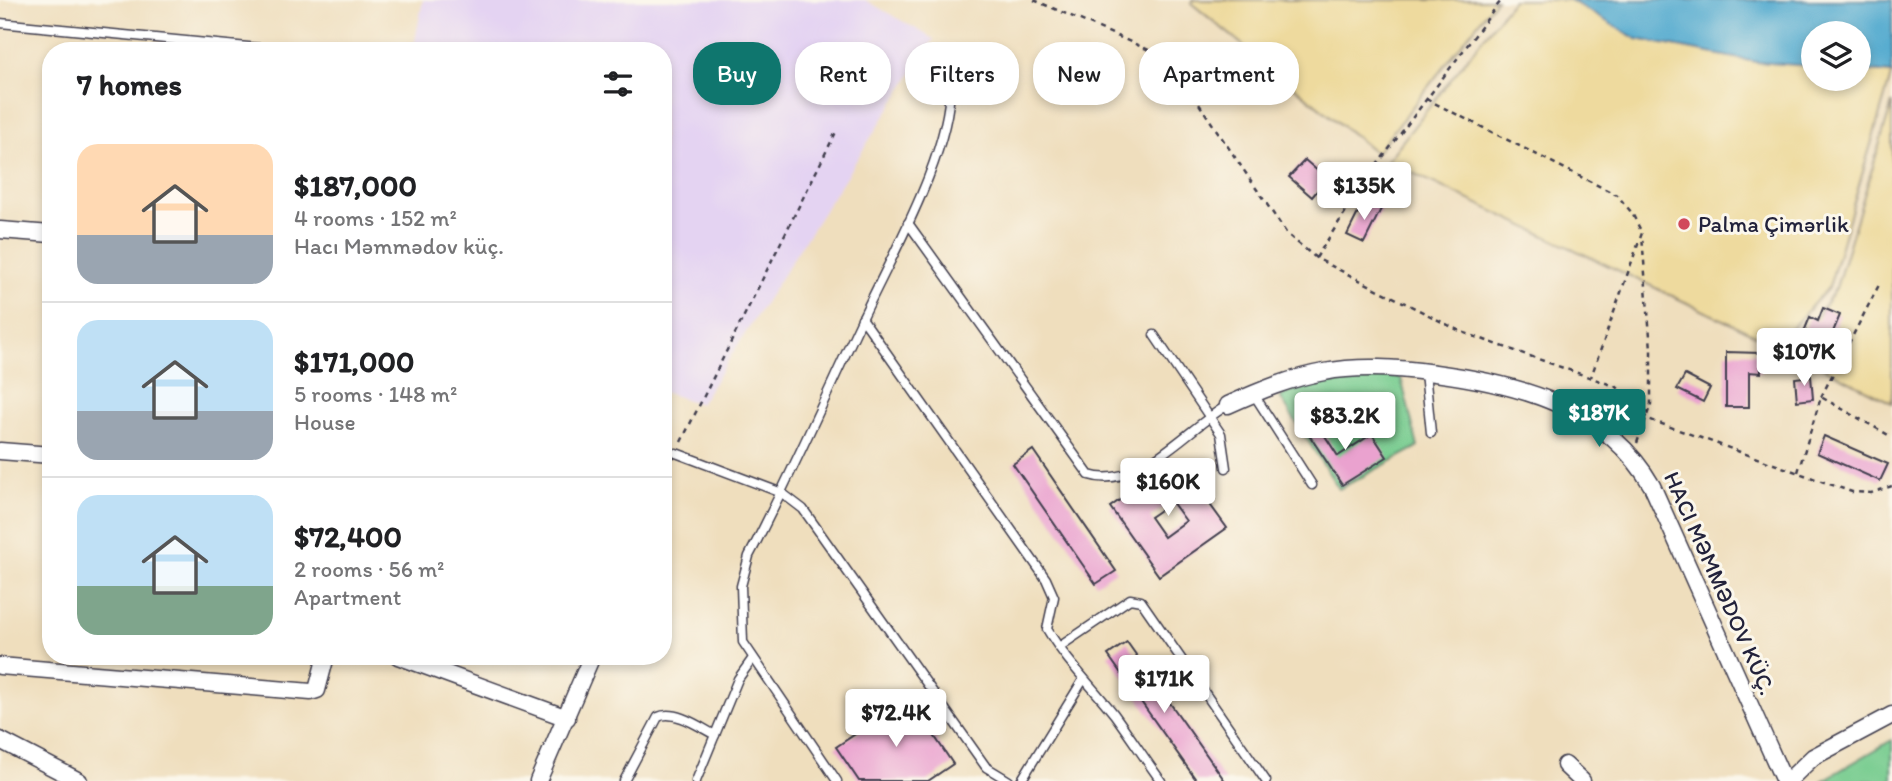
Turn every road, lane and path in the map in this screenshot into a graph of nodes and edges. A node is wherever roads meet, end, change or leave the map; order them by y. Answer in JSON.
{"nodes":[{"id":1,"x":1034,"y":0,"type":"edge"},
{"id":2,"x":1500,"y":2,"type":"dead end"},
{"id":3,"x":0,"y":23,"type":"edge"},
{"id":4,"x":197,"y":42,"type":"edge"},
{"id":5,"x":1426,"y":99,"type":"junction"},
{"id":6,"x":951,"y":105,"type":"edge"},
{"id":7,"x":836,"y":132,"type":"dead end"},
{"id":8,"x":908,"y":223,"type":"junction"},
{"id":9,"x":0,"y":230,"type":"edge"},
{"id":10,"x":42,"y":233,"type":"edge"},
{"id":11,"x":1642,"y":233,"type":"junction"},
{"id":12,"x":1316,"y":258,"type":"junction"},
{"id":13,"x":1880,"y":283,"type":"dead end"},
{"id":14,"x":862,"y":318,"type":"junction"},
{"id":15,"x":1154,"y":335,"type":"dead end"},
{"id":16,"x":1426,"y":372,"type":"junction"},
{"id":17,"x":1591,"y":377,"type":"junction"},
{"id":18,"x":1253,"y":393,"type":"junction"},
{"id":19,"x":1821,"y":397,"type":"junction"},
{"id":20,"x":1228,"y":405,"type":"joint"},
{"id":21,"x":1210,"y":415,"type":"junction"},
{"id":22,"x":1648,"y":419,"type":"junction"},
{"id":23,"x":1431,"y":433,"type":"dead end"},
{"id":24,"x":1892,"y":437,"type":"edge"},
{"id":25,"x":0,"y":451,"type":"edge"},
{"id":26,"x":676,"y":453,"type":"junction"},
{"id":27,"x":42,"y":454,"type":"edge"},
{"id":28,"x":1632,"y":456,"type":"junction"},
{"id":29,"x":672,"y":461,"type":"edge"},
{"id":30,"x":1226,"y":468,"type":"dead end"},
{"id":31,"x":1798,"y":472,"type":"junction"},
{"id":32,"x":1312,"y":485,"type":"dead end"},
{"id":33,"x":1892,"y":486,"type":"edge"},
{"id":34,"x":782,"y":493,"type":"junction"},
{"id":35,"x":1059,"y":647,"type":"junction"},
{"id":36,"x":753,"y":657,"type":"junction"},
{"id":37,"x":324,"y":665,"type":"edge"},
{"id":38,"x":423,"y":665,"type":"edge"},
{"id":39,"x":588,"y":665,"type":"edge"},
{"id":40,"x":0,"y":666,"type":"edge"},
{"id":41,"x":1083,"y":680,"type":"junction"},
{"id":42,"x":1892,"y":715,"type":"edge"},
{"id":43,"x":567,"y":718,"type":"junction"},
{"id":44,"x":715,"y":734,"type":"junction"},
{"id":45,"x":0,"y":740,"type":"edge"},
{"id":46,"x":1565,"y":765,"type":"dead end"},
{"id":47,"x":79,"y":781,"type":"edge"},
{"id":48,"x":538,"y":781,"type":"edge"},
{"id":49,"x":624,"y":781,"type":"edge"},
{"id":50,"x":696,"y":781,"type":"edge"},
{"id":51,"x":837,"y":781,"type":"edge"},
{"id":52,"x":1009,"y":781,"type":"edge"},
{"id":53,"x":1021,"y":781,"type":"edge"},
{"id":54,"x":1161,"y":781,"type":"edge"},
{"id":55,"x":1266,"y":781,"type":"edge"},
{"id":56,"x":1582,"y":781,"type":"edge"},
{"id":57,"x":1786,"y":781,"type":"edge"}],
"edges":[{"from":1,"to":12,"type":"path"},
{"from":2,"to":5,"type":"path"},
{"from":3,"to":4,"type":"lane"},
{"from":5,"to":11,"type":"path"},
{"from":5,"to":12,"type":"path"},
{"from":6,"to":8,"type":"lane"},
{"from":7,"to":26,"type":"path"},
{"from":8,"to":14,"type":"lane"},
{"from":8,"to":21,"type":"lane"},
{"from":9,"to":10,"type":"street"},
{"from":11,"to":17,"type":"path"},
{"from":11,"to":22,"type":"path"},
{"from":12,"to":17,"type":"path"},
{"from":13,"to":19,"type":"path"},
{"from":14,"to":34,"type":"lane"},
{"from":14,"to":35,"type":"lane"},
{"from":15,"to":21,"type":"lane"},
{"from":16,"to":18,"type":"street"},
{"from":16,"to":23,"type":"lane"},
{"from":16,"to":28,"type":"street"},
{"from":17,"to":22,"type":"path"},
{"from":18,"to":20,"type":"street"},
{"from":18,"to":32,"type":"lane"},
{"from":19,"to":24,"type":"path"},
{"from":19,"to":31,"type":"path"},
{"from":20,"to":21,"type":"lane"},
{"from":21,"to":30,"type":"lane"},
{"from":22,"to":28,"type":"path"},
{"from":22,"to":31,"type":"path"},
{"from":25,"to":27,"type":"street"},
{"from":26,"to":29,"type":"path"},
{"from":26,"to":34,"type":"lane"},
{"from":28,"to":57,"type":"street"},
{"from":31,"to":33,"type":"path"},
{"from":34,"to":36,"type":"lane"},
{"from":34,"to":52,"type":"lane"},
{"from":35,"to":41,"type":"lane"},
{"from":35,"to":55,"type":"lane"},
{"from":36,"to":44,"type":"lane"},
{"from":36,"to":51,"type":"lane"},
{"from":37,"to":40,"type":"street"},
{"from":38,"to":43,"type":"street"},
{"from":39,"to":43,"type":"street"},
{"from":41,"to":53,"type":"lane"},
{"from":41,"to":54,"type":"lane"},
{"from":42,"to":57,"type":"street"},
{"from":43,"to":48,"type":"street"},
{"from":44,"to":49,"type":"lane"},
{"from":44,"to":50,"type":"lane"},
{"from":45,"to":47,"type":"street"},
{"from":46,"to":56,"type":"street"}]}
